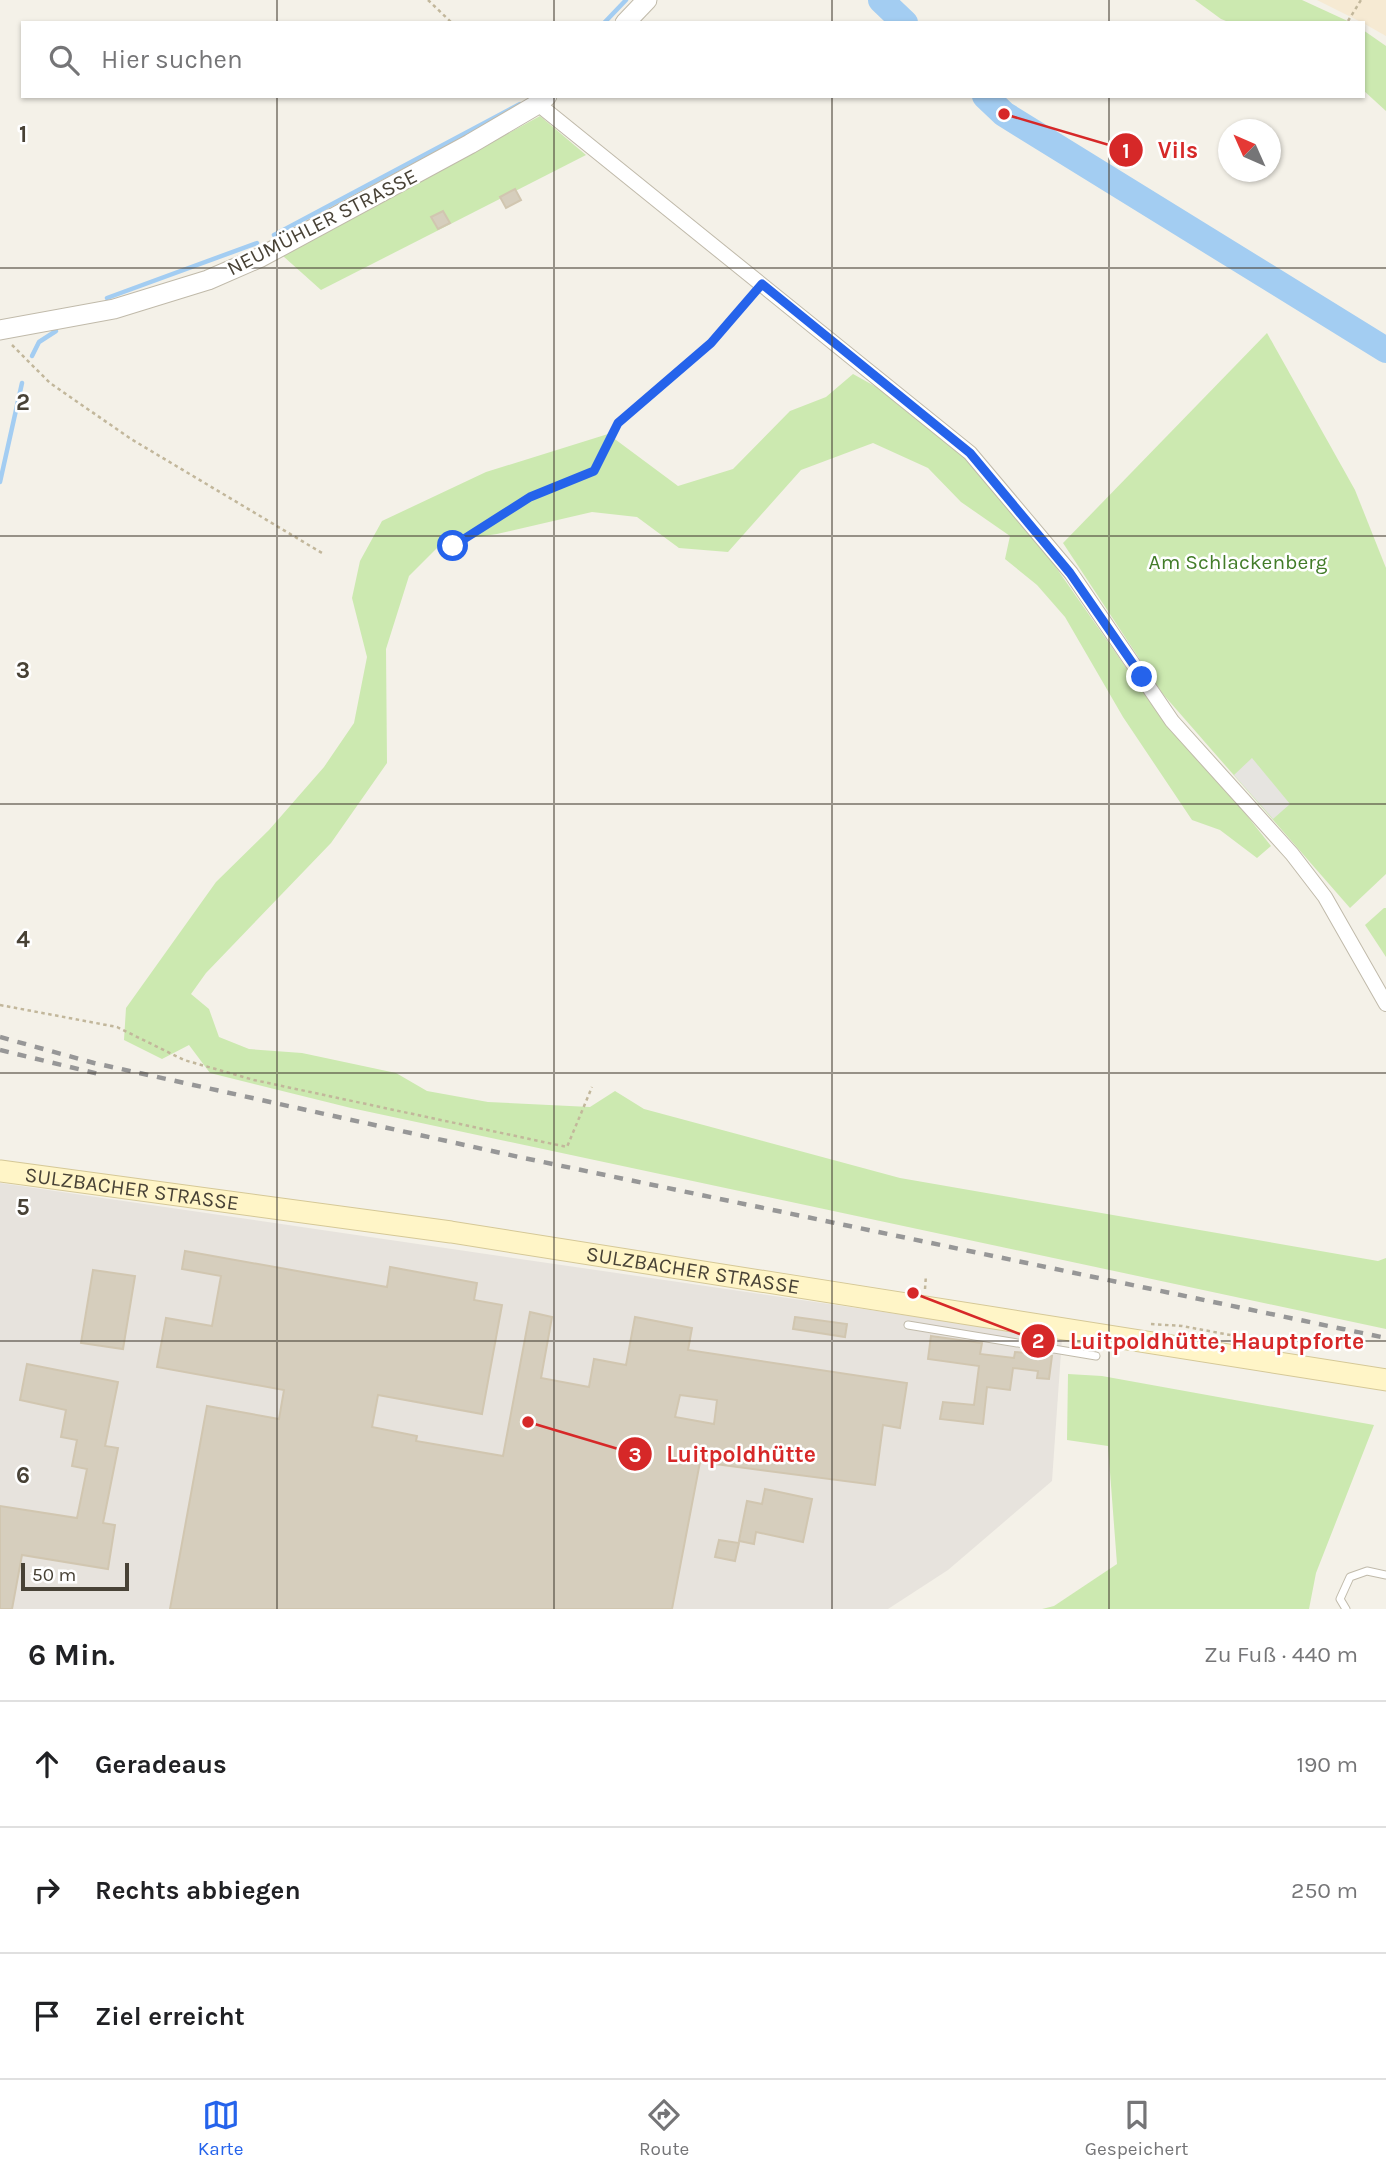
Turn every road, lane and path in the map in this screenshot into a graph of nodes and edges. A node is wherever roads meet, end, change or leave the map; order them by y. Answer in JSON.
{"nodes":[{"id":1,"x":428,"y":0,"type":"edge"},
{"id":2,"x":648,"y":0,"type":"edge"},
{"id":3,"x":1361,"y":0,"type":"edge"},
{"id":4,"x":450,"y":21,"type":"edge"},
{"id":5,"x":627,"y":21,"type":"edge"},
{"id":6,"x":1348,"y":21,"type":"dead end"},
{"id":7,"x":542,"y":100,"type":"edge"},
{"id":8,"x":762,"y":284,"type":"junction"},
{"id":9,"x":4,"y":336,"type":"edge"},
{"id":10,"x":453,"y":546,"type":"dead end"},
{"id":11,"x":322,"y":553,"type":"dead end"},
{"id":12,"x":1386,"y":1004,"type":"edge"},
{"id":13,"x":0,"y":1005,"type":"edge"},
{"id":14,"x":592,"y":1087,"type":"dead end"},
{"id":15,"x":0,"y":1171,"type":"edge"},
{"id":16,"x":926,"y":1275,"type":"dead end"},
{"id":17,"x":924,"y":1296,"type":"dead end"},
{"id":18,"x":908,"y":1325,"type":"dead end"},
{"id":19,"x":1096,"y":1356,"type":"dead end"},
{"id":20,"x":1386,"y":1380,"type":"edge"},
{"id":21,"x":1386,"y":1575,"type":"edge"},
{"id":22,"x":1346,"y":1609,"type":"edge"}],
"edges":[{"from":1,"to":4,"type":"path"},
{"from":2,"to":5,"type":"street"},
{"from":3,"to":6,"type":"path"},
{"from":7,"to":8,"type":"street"},
{"from":7,"to":9,"type":"street","name":"NEUMÜHLER STRASSE"},
{"from":8,"to":10,"type":"path"},
{"from":8,"to":12,"type":"street"},
{"from":9,"to":11,"type":"path"},
{"from":13,"to":14,"type":"path"},
{"from":15,"to":20,"type":"main road","name":"SULZBACHER STRASSE"},
{"from":16,"to":17,"type":"path"},
{"from":18,"to":19,"type":"lane"},
{"from":21,"to":22,"type":"lane"}]}
